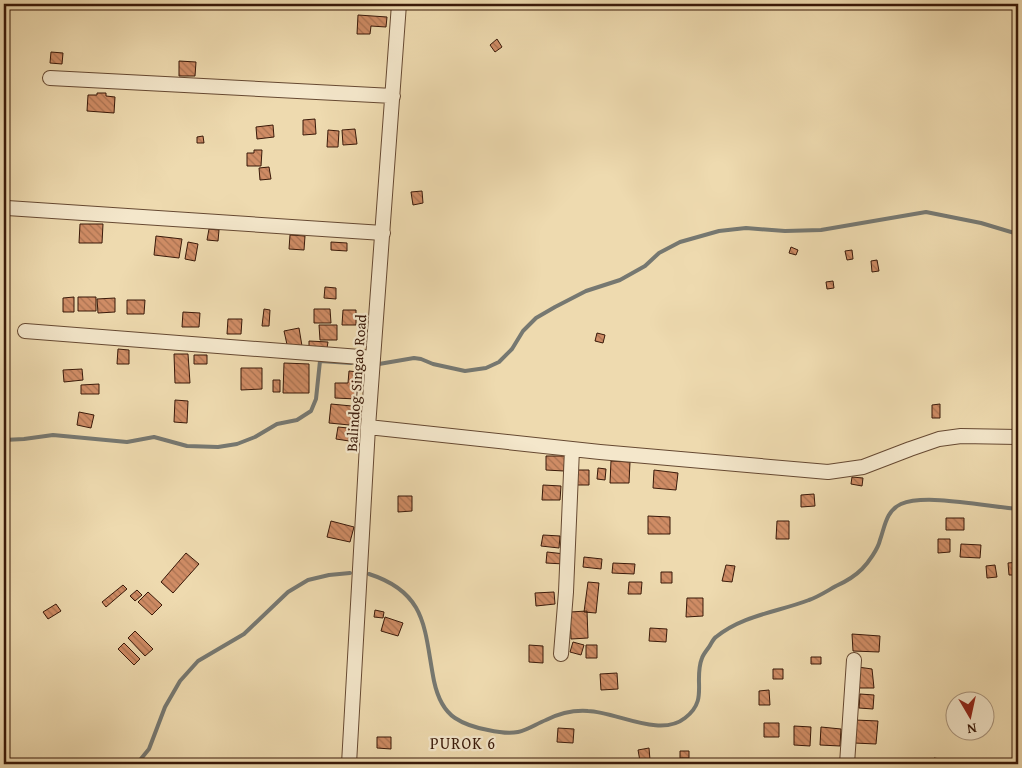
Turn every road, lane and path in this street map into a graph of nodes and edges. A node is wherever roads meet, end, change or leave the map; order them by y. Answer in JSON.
{"nodes":[{"id":1,"x":399,"y":4,"type":"edge"},
{"id":2,"x":50,"y":78,"type":"dead end"},
{"id":3,"x":393,"y":96,"type":"junction"},
{"id":4,"x":7,"y":208,"type":"dead end"},
{"id":5,"x":383,"y":233,"type":"junction"},
{"id":6,"x":25,"y":331,"type":"dead end"},
{"id":7,"x":373,"y":358,"type":"junction"},
{"id":8,"x":368,"y":427,"type":"junction"},
{"id":9,"x":1018,"y":437,"type":"edge"},
{"id":10,"x":572,"y":449,"type":"junction"},
{"id":11,"x":561,"y":654,"type":"dead end"},
{"id":12,"x":854,"y":660,"type":"dead end"},
{"id":13,"x":349,"y":764,"type":"edge"},
{"id":14,"x":847,"y":764,"type":"edge"}],
"edges":[{"from":1,"to":3,"type":"street","name":"Balindog-Singao Road"},
{"from":2,"to":3,"type":"street"},
{"from":3,"to":5,"type":"street","name":"Balindog-Singao Road"},
{"from":4,"to":5,"type":"street"},
{"from":5,"to":7,"type":"street","name":"Balindog-Singao Road"},
{"from":6,"to":7,"type":"street"},
{"from":7,"to":8,"type":"street","name":"Balindog-Singao Road"},
{"from":8,"to":10,"type":"street"},
{"from":8,"to":13,"type":"street","name":"Balindog-Singao Road"},
{"from":9,"to":10,"type":"street"},
{"from":10,"to":11,"type":"street"},
{"from":12,"to":14,"type":"street"}]}
